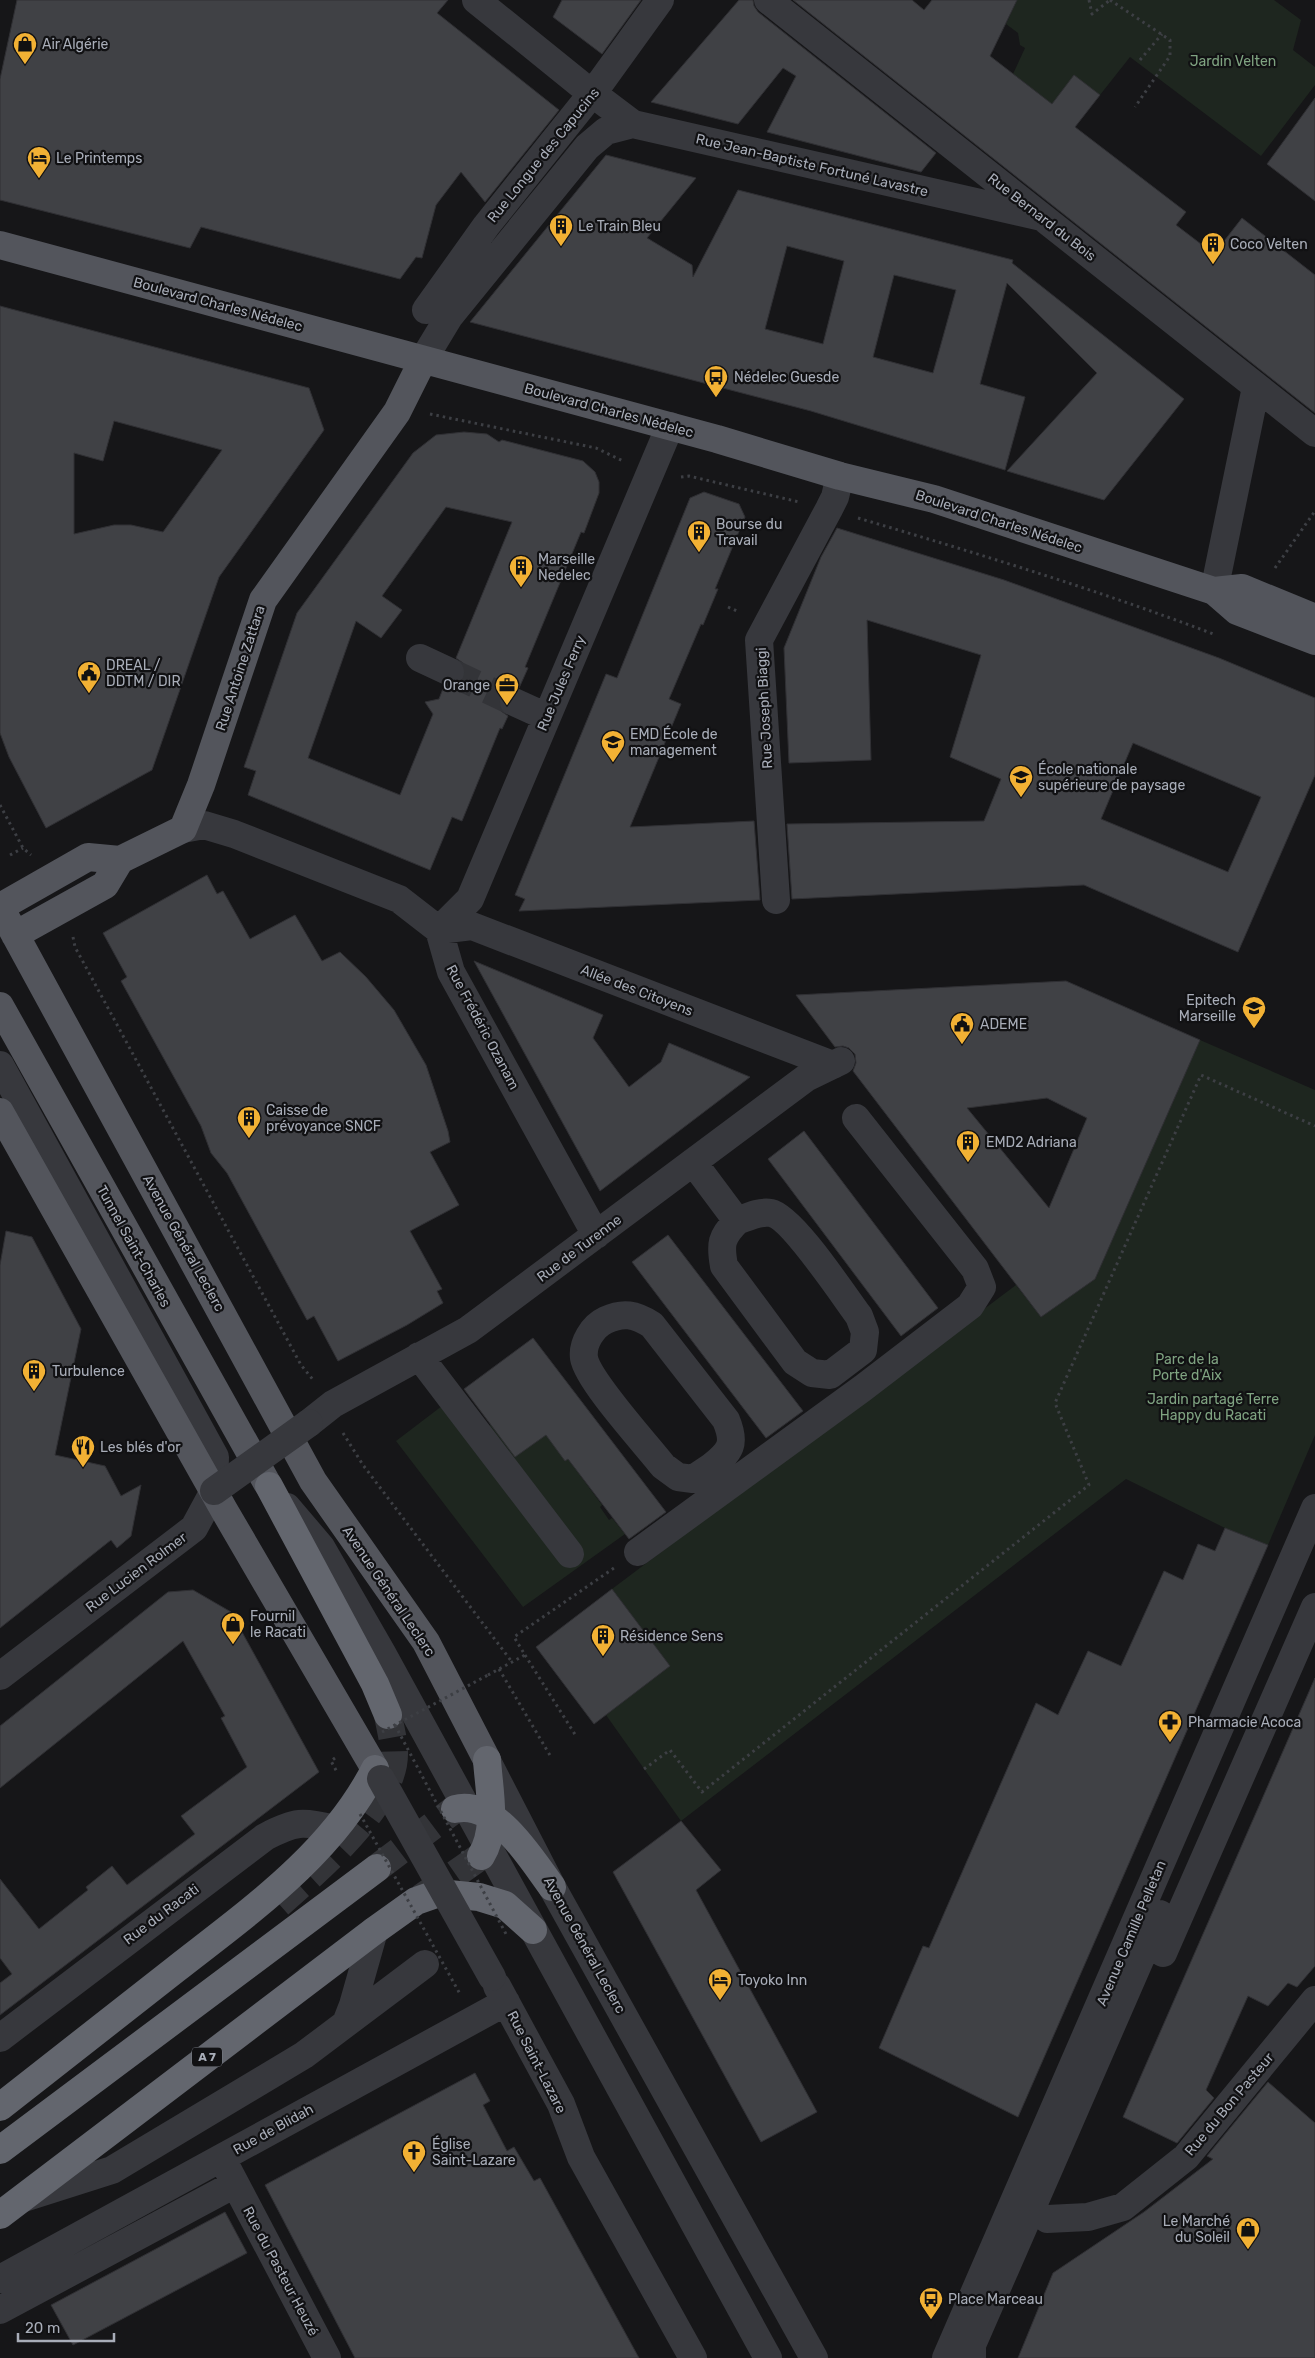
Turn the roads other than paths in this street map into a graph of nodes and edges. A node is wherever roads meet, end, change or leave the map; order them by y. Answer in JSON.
{"nodes":[{"id":1,"x":476,"y":0,"type":"edge"},
{"id":2,"x":660,"y":0,"type":"edge"},
{"id":3,"x":768,"y":0,"type":"edge"},
{"id":4,"x":593,"y":93,"type":"junction"},
{"id":5,"x":633,"y":124,"type":"junction"},
{"id":6,"x":1042,"y":218,"type":"junction"},
{"id":7,"x":0,"y":245,"type":"edge"},
{"id":8,"x":426,"y":310,"type":"dead end"},
{"id":9,"x":423,"y":360,"type":"junction"},
{"id":10,"x":1256,"y":387,"type":"junction"},
{"id":11,"x":670,"y":426,"type":"junction"},
{"id":12,"x":1315,"y":433,"type":"edge"},
{"id":13,"x":840,"y":476,"type":"junction"},
{"id":14,"x":1214,"y":591,"type":"junction"},
{"id":15,"x":1315,"y":618,"type":"edge"},
{"id":16,"x":1315,"y":641,"type":"edge"},
{"id":17,"x":420,"y":658,"type":"dead end"},
{"id":18,"x":450,"y":672,"type":"tunnel mouth"},
{"id":19,"x":514,"y":702,"type":"tunnel mouth"},
{"id":20,"x":547,"y":717,"type":"junction"},
{"id":21,"x":183,"y":829,"type":"junction"},
{"id":22,"x":120,"y":860,"type":"junction"},
{"id":23,"x":776,"y":900,"type":"dead end"},
{"id":24,"x":0,"y":907,"type":"edge"},
{"id":25,"x":439,"y":930,"type":"junction"},
{"id":26,"x":15,"y":935,"type":"junction"},
{"id":27,"x":0,"y":1006,"type":"edge"},
{"id":28,"x":837,"y":1063,"type":"joint"},
{"id":29,"x":0,"y":1065,"type":"edge"},
{"id":30,"x":0,"y":1112,"type":"edge"},
{"id":31,"x":856,"y":1118,"type":"dead end"},
{"id":32,"x":693,"y":1162,"type":"junction"},
{"id":33,"x":737,"y":1221,"type":"junction"},
{"id":34,"x":596,"y":1234,"type":"junction"},
{"id":35,"x":419,"y":1356,"type":"junction"},
{"id":36,"x":846,"y":1364,"type":"junction"},
{"id":37,"x":863,"y":1388,"type":"junction"},
{"id":38,"x":309,"y":1423,"type":"joint"},
{"id":39,"x":719,"y":1477,"type":"junction"},
{"id":40,"x":269,"y":1486,"type":"junction"},
{"id":41,"x":214,"y":1491,"type":"junction"},
{"id":42,"x":1315,"y":1508,"type":"edge"},
{"id":43,"x":1315,"y":1550,"type":"edge"},
{"id":44,"x":638,"y":1552,"type":"road end"},
{"id":45,"x":570,"y":1554,"type":"dead end"},
{"id":46,"x":1315,"y":1607,"type":"edge"},
{"id":47,"x":1309,"y":1638,"type":"edge"},
{"id":48,"x":0,"y":1676,"type":"edge"},
{"id":49,"x":388,"y":1724,"type":"tunnel mouth"},
{"id":50,"x":487,"y":1760,"type":"junction"},
{"id":51,"x":378,"y":1774,"type":"junction"},
{"id":52,"x":461,"y":1807,"type":"junction"},
{"id":53,"x":491,"y":1817,"type":"junction"},
{"id":54,"x":335,"y":1829,"type":"junction"},
{"id":55,"x":484,"y":1851,"type":"junction"},
{"id":56,"x":377,"y":1868,"type":"tunnel mouth"},
{"id":57,"x":552,"y":1887,"type":"junction"},
{"id":58,"x":275,"y":1908,"type":"tunnel mouth"},
{"id":59,"x":533,"y":1930,"type":"junction"},
{"id":60,"x":374,"y":1931,"type":"junction"},
{"id":61,"x":425,"y":1964,"type":"dead end"},
{"id":62,"x":1315,"y":2000,"type":"edge"},
{"id":63,"x":506,"y":2002,"type":"junction"},
{"id":64,"x":346,"y":2023,"type":"junction"},
{"id":65,"x":0,"y":2038,"type":"edge"},
{"id":66,"x":0,"y":2107,"type":"edge"},
{"id":67,"x":0,"y":2128,"type":"edge"},
{"id":68,"x":0,"y":2150,"type":"edge"},
{"id":69,"x":221,"y":2158,"type":"junction"},
{"id":70,"x":235,"y":2184,"type":"junction"},
{"id":71,"x":23,"y":2198,"type":"junction"},
{"id":72,"x":0,"y":2215,"type":"edge"},
{"id":73,"x":1047,"y":2219,"type":"junction"},
{"id":74,"x":0,"y":2279,"type":"edge"},
{"id":75,"x":0,"y":2310,"type":"edge"},
{"id":76,"x":327,"y":2358,"type":"edge"},
{"id":77,"x":692,"y":2358,"type":"edge"},
{"id":78,"x":768,"y":2358,"type":"edge"},
{"id":79,"x":814,"y":2358,"type":"edge"},
{"id":80,"x":946,"y":2358,"type":"edge"},
{"id":81,"x":972,"y":2358,"type":"edge"},
{"id":82,"x":982,"y":2358,"type":"edge"}],
"edges":[{"from":1,"to":4,"type":"street"},
{"from":2,"to":4,"type":"street","name":"Rue Longue des Capucins"},
{"from":3,"to":6,"type":"street","name":"Rue Bernard du Bois"},
{"from":4,"to":5,"type":"street"},
{"from":4,"to":8,"type":"street","name":"Rue Longue des Capucins"},
{"from":5,"to":6,"type":"street","name":"Rue Jean-Baptiste Fortuné Lavastre"},
{"from":5,"to":9,"type":"street","name":"Rue Jean-Baptiste Fortuné Lavastre"},
{"from":6,"to":10,"type":"street","name":"Rue Bernard du Bois"},
{"from":7,"to":9,"type":"main road","name":"Boulevard Charles Nédelec"},
{"from":9,"to":11,"type":"main road","name":"Boulevard Charles Nédelec"},
{"from":9,"to":21,"type":"main road","name":"Rue Antoine Zattara"},
{"from":10,"to":12,"type":"street","name":"Rue Bernard du Bois"},
{"from":10,"to":14,"type":"street"},
{"from":11,"to":13,"type":"main road","name":"Boulevard Charles Nédelec"},
{"from":11,"to":20,"type":"street","name":"Rue Jules Ferry"},
{"from":13,"to":14,"type":"main road","name":"Boulevard Charles Nédelec"},
{"from":13,"to":23,"type":"street","name":"Rue Joseph Biaggi"},
{"from":14,"to":15,"type":"main road","name":"Boulevard Charles Nédelec"},
{"from":14,"to":16,"type":"main road","name":"Boulevard Charles Nédelec"},
{"from":17,"to":18,"type":"street"},
{"from":19,"to":20,"type":"street"},
{"from":20,"to":25,"type":"street","name":"Rue Jules Ferry"},
{"from":21,"to":22,"type":"main road"},
{"from":21,"to":25,"type":"street"},
{"from":22,"to":24,"type":"main road"},
{"from":22,"to":26,"type":"main road"},
{"from":24,"to":26,"type":"main road","name":"Avenue Général Leclerc"},
{"from":25,"to":28,"type":"street","name":"Allée des Citoyens"},
{"from":25,"to":34,"type":"street","name":"Rue Frédéric Ozanam"},
{"from":26,"to":50,"type":"main road","name":"Avenue Général Leclerc"},
{"from":27,"to":40,"type":"main road","name":"Tunnel Saint-Charles"},
{"from":28,"to":32,"type":"street","name":"Rue de Turenne"},
{"from":29,"to":41,"type":"street"},
{"from":30,"to":41,"type":"main road"},
{"from":31,"to":37,"type":"street"},
{"from":32,"to":33,"type":"street"},
{"from":32,"to":34,"type":"street","name":"Rue de Turenne"},
{"from":33,"to":36,"type":"street"},
{"from":33,"to":36,"type":"street"},
{"from":34,"to":35,"type":"street","name":"Rue de Turenne"},
{"from":35,"to":38,"type":"street","name":"Rue de Turenne"},
{"from":35,"to":45,"type":"street"},
{"from":36,"to":37,"type":"street"},
{"from":37,"to":39,"type":"street"},
{"from":38,"to":41,"type":"street","name":"Rue Lucien Rolmer","bridge":true},
{"from":39,"to":39,"type":"street"},
{"from":39,"to":44,"type":"street"},
{"from":40,"to":49,"type":"highway"},
{"from":40,"to":52,"type":"street"},
{"from":41,"to":48,"type":"street","name":"Rue Lucien Rolmer"},
{"from":41,"to":51,"type":"main road"},
{"from":42,"to":80,"type":"street","name":"Avenue Camille Pelletan"},
{"from":43,"to":81,"type":"street","name":"Avenue Camille Pelletan"},
{"from":46,"to":47,"type":"street"},
{"from":47,"to":73,"type":"street"},
{"from":50,"to":53,"type":"highway"},
{"from":50,"to":57,"type":"street","name":"Avenue Général Leclerc"},
{"from":51,"to":54,"type":"highway"},
{"from":51,"to":63,"type":"street","name":"Rue Saint-Lazare","bridge":true},
{"from":52,"to":53,"type":"highway"},
{"from":52,"to":55,"type":"street"},
{"from":53,"to":55,"type":"highway"},
{"from":53,"to":57,"type":"highway"},
{"from":54,"to":65,"type":"street","name":"Rue du Racati"},
{"from":54,"to":66,"type":"highway"},
{"from":55,"to":59,"type":"street"},
{"from":56,"to":68,"type":"highway"},
{"from":57,"to":79,"type":"street","name":"Avenue Général Leclerc"},
{"from":58,"to":67,"type":"highway"},
{"from":59,"to":60,"type":"highway","number":"A 7"},
{"from":59,"to":78,"type":"street"},
{"from":60,"to":64,"type":"street"},
{"from":60,"to":71,"type":"highway","number":"A 7"},
{"from":61,"to":64,"type":"street"},
{"from":62,"to":73,"type":"street","name":"Rue du Bon Pasteur"},
{"from":63,"to":69,"type":"street","name":"Rue de Blidah"},
{"from":63,"to":77,"type":"street","name":"Rue Saint-Lazare"},
{"from":64,"to":71,"type":"street"},
{"from":69,"to":70,"type":"street","name":"Rue de Blidah"},
{"from":69,"to":74,"type":"street"},
{"from":70,"to":75,"type":"street"},
{"from":70,"to":76,"type":"street","name":"Rue du Pasteur Heuzé"},
{"from":71,"to":72,"type":"highway","number":"A 7"},
{"from":73,"to":82,"type":"street"}]}
